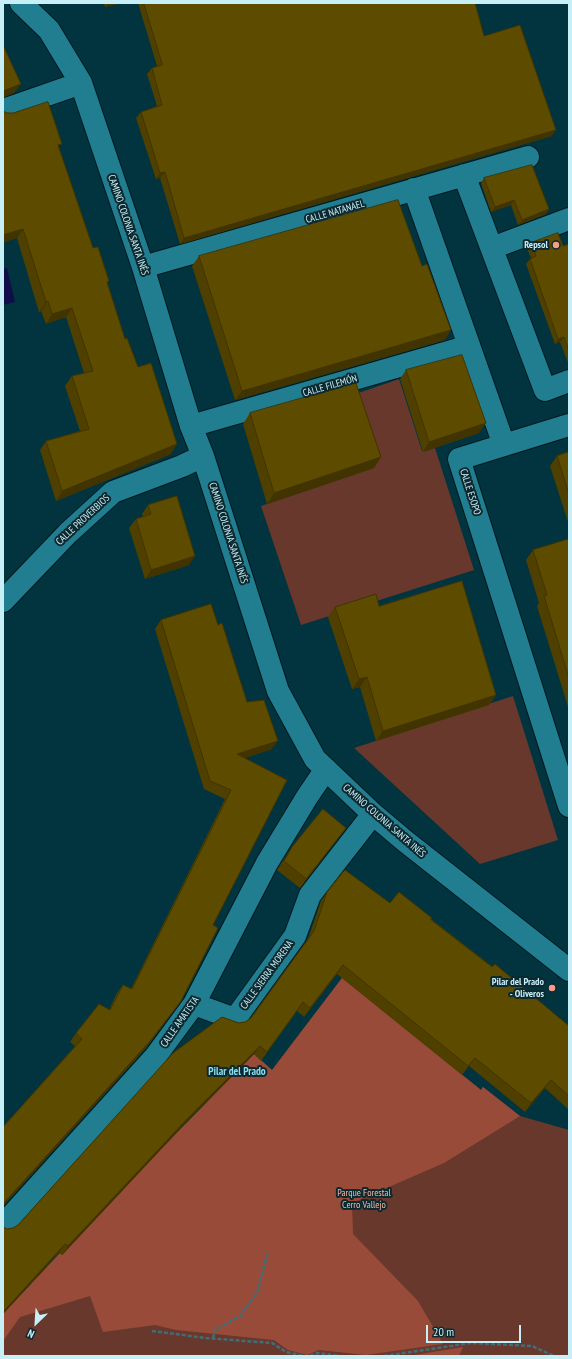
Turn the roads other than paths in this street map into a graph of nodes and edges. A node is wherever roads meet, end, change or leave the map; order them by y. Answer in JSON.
{"nodes":[{"id":1,"x":22,"y":3,"type":"edge"},
{"id":2,"x":81,"y":84,"type":"junction"},
{"id":3,"x":3,"y":110,"type":"edge"},
{"id":4,"x":528,"y":157,"type":"dead end"},
{"id":5,"x":464,"y":175,"type":"junction"},
{"id":6,"x":414,"y":189,"type":"junction"},
{"id":7,"x":569,"y":219,"type":"edge"},
{"id":8,"x":492,"y":248,"type":"junction"},
{"id":9,"x":143,"y":267,"type":"junction"},
{"id":10,"x":469,"y":346,"type":"junction"},
{"id":11,"x":569,"y":381,"type":"edge"},
{"id":12,"x":569,"y":425,"type":"edge"},
{"id":13,"x":191,"y":426,"type":"junction"},
{"id":14,"x":504,"y":445,"type":"junction"},
{"id":15,"x":203,"y":456,"type":"junction"},
{"id":16,"x":3,"y":601,"type":"edge"},
{"id":17,"x":326,"y":769,"type":"junction"},
{"id":18,"x":569,"y":806,"type":"edge"},
{"id":19,"x":373,"y":814,"type":"junction"},
{"id":20,"x":569,"y":970,"type":"edge"},
{"id":21,"x":194,"y":1004,"type":"junction"},
{"id":22,"x":3,"y":1225,"type":"edge"}],
"edges":[{"from":1,"to":2,"type":"street","name":"CAMINO COLONIA SANTA INÉS"},
{"from":2,"to":3,"type":"street"},
{"from":2,"to":9,"type":"street","name":"CAMINO COLONIA SANTA INÉS"},
{"from":4,"to":5,"type":"street","name":"CALLE NATANAEL"},
{"from":5,"to":6,"type":"street","name":"CALLE NATANAEL"},
{"from":5,"to":8,"type":"street"},
{"from":6,"to":9,"type":"street","name":"CALLE NATANAEL"},
{"from":6,"to":10,"type":"street"},
{"from":7,"to":8,"type":"street"},
{"from":8,"to":11,"type":"street"},
{"from":9,"to":13,"type":"street","name":"CAMINO COLONIA SANTA INÉS"},
{"from":10,"to":13,"type":"street","name":"CALLE FILEMÓN"},
{"from":10,"to":14,"type":"street"},
{"from":12,"to":14,"type":"street"},
{"from":13,"to":15,"type":"street","name":"CAMINO COLONIA SANTA INÉS"},
{"from":14,"to":18,"type":"street","name":"CALLE ESOPO"},
{"from":15,"to":16,"type":"street","name":"CALLE PROVERBIOS"},
{"from":15,"to":17,"type":"street","name":"CAMINO COLONIA SANTA INÉS"},
{"from":17,"to":19,"type":"street","name":"CAMINO COLONIA SANTA INÉS"},
{"from":17,"to":21,"type":"street","name":"CALLE AMATISTA"},
{"from":19,"to":20,"type":"street","name":"CAMINO COLONIA SANTA INÉS"},
{"from":19,"to":21,"type":"street","name":"CALLE SIERRA MORENA"},
{"from":21,"to":22,"type":"street","name":"CALLE AMATISTA"}]}
